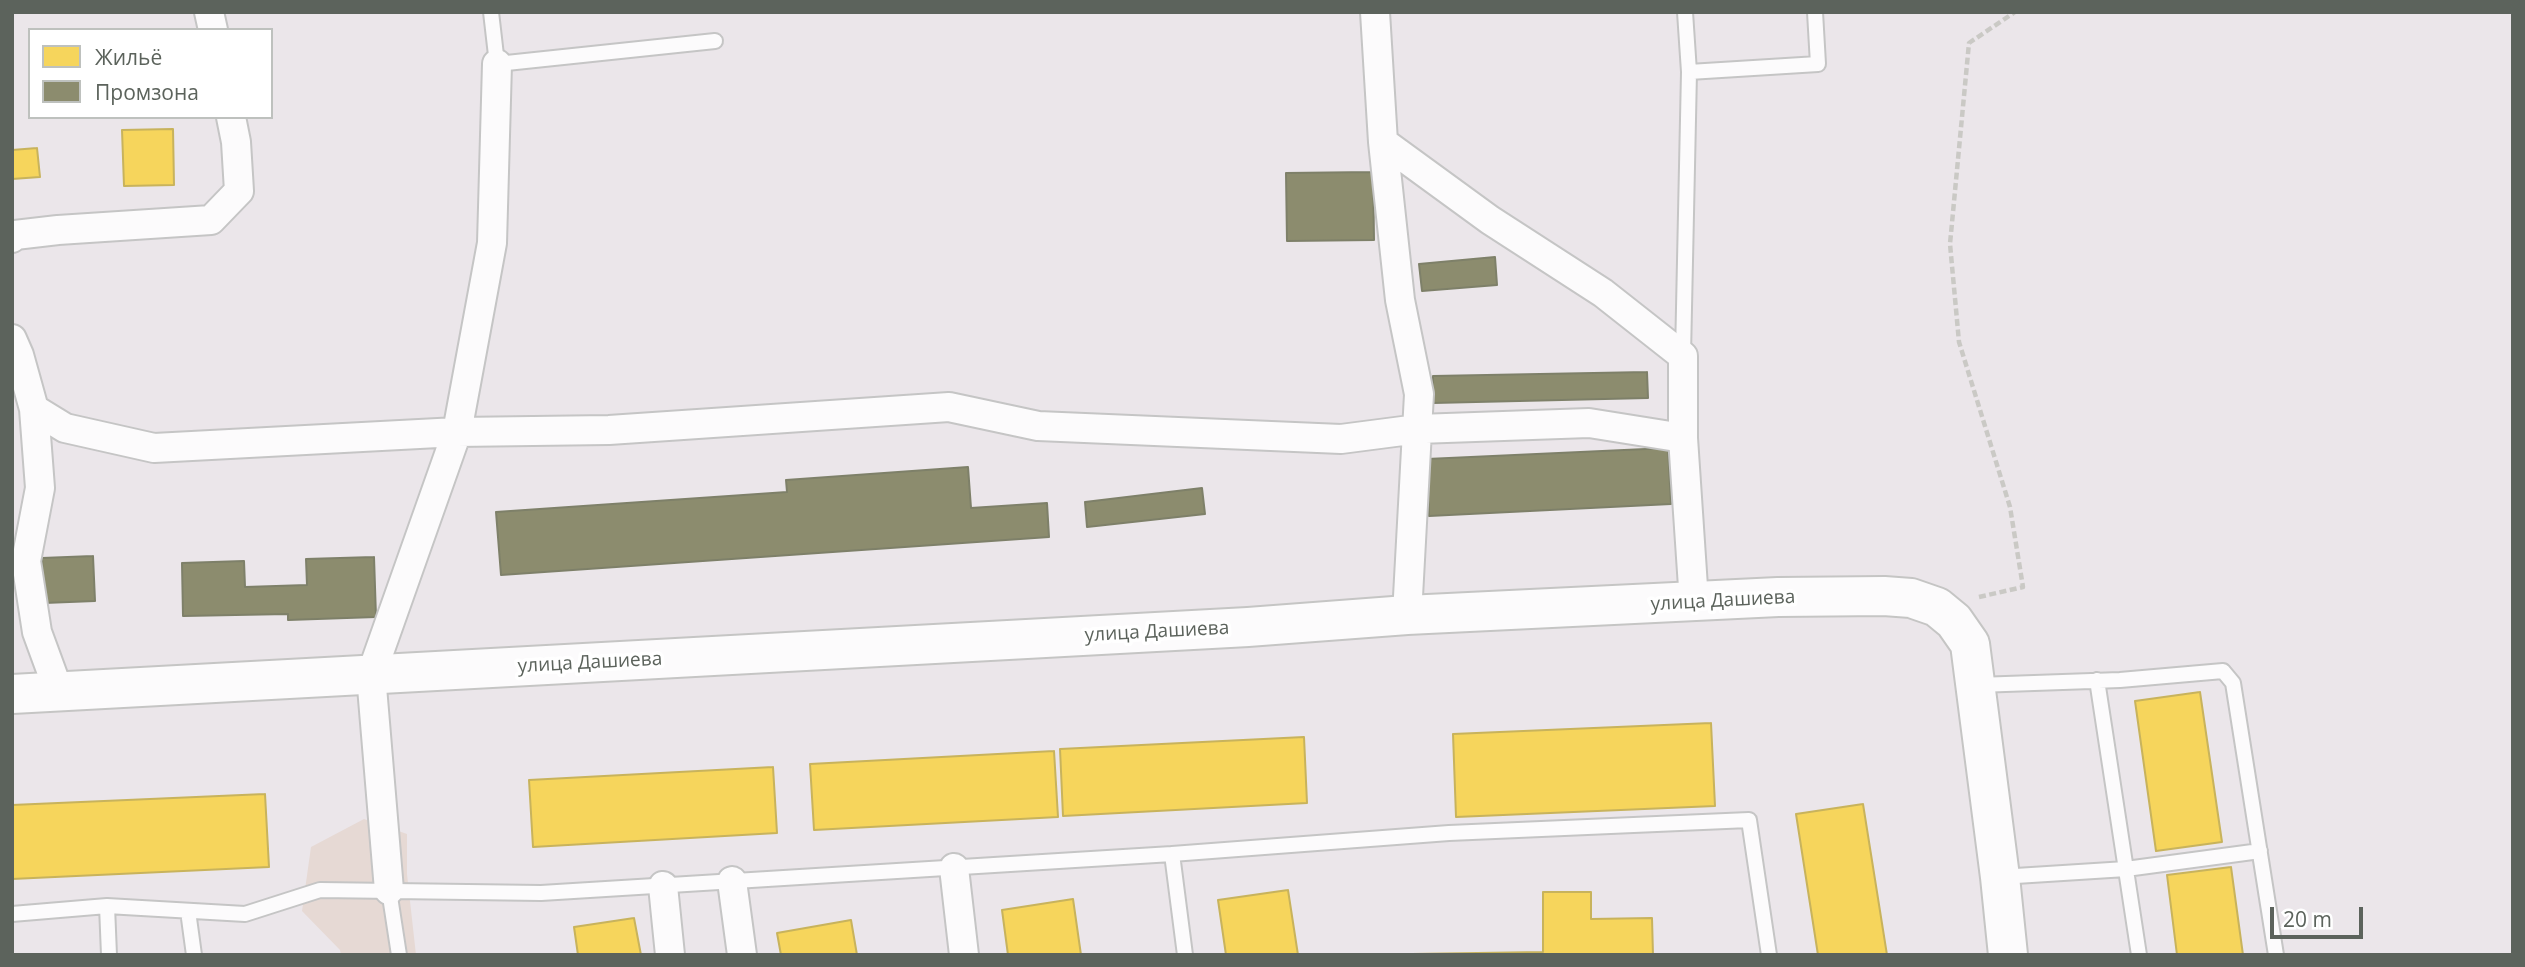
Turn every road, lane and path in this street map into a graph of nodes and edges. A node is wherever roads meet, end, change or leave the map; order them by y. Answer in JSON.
{"nodes":[{"id":1,"x":491,"y":12,"type":"edge"},
{"id":2,"x":1374,"y":12,"type":"edge"},
{"id":3,"x":1685,"y":12,"type":"edge"},
{"id":4,"x":1815,"y":12,"type":"edge"},
{"id":5,"x":2015,"y":12,"type":"edge"},
{"id":6,"x":715,"y":41,"type":"dead end"},
{"id":7,"x":497,"y":64,"type":"junction"},
{"id":8,"x":1689,"y":72,"type":"junction"},
{"id":9,"x":231,"y":119,"type":"edge"},
{"id":10,"x":1383,"y":142,"type":"junction"},
{"id":11,"x":12,"y":238,"type":"edge"},
{"id":12,"x":12,"y":339,"type":"edge"},
{"id":13,"x":1683,"y":356,"type":"junction"},
{"id":14,"x":34,"y":410,"type":"junction"},
{"id":15,"x":1418,"y":429,"type":"junction"},
{"id":16,"x":457,"y":432,"type":"junction"},
{"id":17,"x":1684,"y":438,"type":"junction"},
{"id":18,"x":1694,"y":602,"type":"junction"},
{"id":19,"x":1937,"y":607,"type":"junction"},
{"id":20,"x":1407,"y":615,"type":"junction"},
{"id":21,"x":371,"y":675,"type":"junction"},
{"id":22,"x":2098,"y":680,"type":"junction"},
{"id":23,"x":1976,"y":685,"type":"junction"},
{"id":24,"x":59,"y":692,"type":"junction"},
{"id":25,"x":12,"y":694,"type":"edge"},
{"id":26,"x":2260,"y":851,"type":"junction"},
{"id":27,"x":1172,"y":854,"type":"junction"},
{"id":28,"x":954,"y":868,"type":"junction"},
{"id":29,"x":2126,"y":869,"type":"junction"},
{"id":30,"x":2000,"y":877,"type":"junction"},
{"id":31,"x":732,"y":881,"type":"junction"},
{"id":32,"x":663,"y":886,"type":"junction"},
{"id":33,"x":389,"y":890,"type":"junction"},
{"id":34,"x":107,"y":906,"type":"junction"},
{"id":35,"x":188,"y":911,"type":"junction"},
{"id":36,"x":12,"y":914,"type":"edge"},
{"id":37,"x":109,"y":955,"type":"edge"},
{"id":38,"x":194,"y":955,"type":"edge"},
{"id":39,"x":399,"y":955,"type":"edge"},
{"id":40,"x":670,"y":955,"type":"edge"},
{"id":41,"x":742,"y":955,"type":"edge"},
{"id":42,"x":964,"y":955,"type":"edge"},
{"id":43,"x":1185,"y":955,"type":"edge"},
{"id":44,"x":1769,"y":955,"type":"edge"},
{"id":45,"x":2008,"y":955,"type":"edge"},
{"id":46,"x":2139,"y":955,"type":"edge"},
{"id":47,"x":2276,"y":955,"type":"edge"}],
"edges":[{"from":1,"to":7,"type":"lane"},
{"from":2,"to":10,"type":"street"},
{"from":3,"to":8,"type":"lane"},
{"from":4,"to":8,"type":"lane"},
{"from":5,"to":19,"type":"path"},
{"from":6,"to":7,"type":"lane"},
{"from":7,"to":16,"type":"street"},
{"from":8,"to":13,"type":"lane"},
{"from":9,"to":11,"type":"street"},
{"from":10,"to":13,"type":"street"},
{"from":10,"to":15,"type":"street"},
{"from":12,"to":14,"type":"street"},
{"from":13,"to":17,"type":"street"},
{"from":14,"to":16,"type":"street"},
{"from":14,"to":24,"type":"street"},
{"from":15,"to":16,"type":"street"},
{"from":15,"to":17,"type":"street"},
{"from":15,"to":20,"type":"street"},
{"from":16,"to":21,"type":"street"},
{"from":17,"to":18,"type":"street"},
{"from":18,"to":19,"type":"street","name":"улица Дашиева"},
{"from":18,"to":20,"type":"street","name":"улица Дашиева"},
{"from":19,"to":23,"type":"street","name":"улица Дашиева"},
{"from":20,"to":21,"type":"street","name":"улица Дашиева"},
{"from":21,"to":24,"type":"street","name":"улица Дашиева"},
{"from":21,"to":33,"type":"street"},
{"from":22,"to":23,"type":"lane"},
{"from":22,"to":26,"type":"lane"},
{"from":22,"to":29,"type":"lane"},
{"from":23,"to":30,"type":"street","name":"улица Дашиева"},
{"from":24,"to":25,"type":"street","name":"улица Дашиева"},
{"from":26,"to":29,"type":"lane"},
{"from":26,"to":47,"type":"lane"},
{"from":27,"to":28,"type":"lane"},
{"from":27,"to":43,"type":"lane"},
{"from":27,"to":44,"type":"lane"},
{"from":28,"to":31,"type":"lane"},
{"from":28,"to":42,"type":"street"},
{"from":29,"to":30,"type":"lane"},
{"from":29,"to":46,"type":"lane"},
{"from":30,"to":45,"type":"street","name":"улица Дашиева"},
{"from":31,"to":32,"type":"lane"},
{"from":31,"to":41,"type":"street"},
{"from":32,"to":33,"type":"lane"},
{"from":32,"to":40,"type":"street"},
{"from":33,"to":35,"type":"lane"},
{"from":33,"to":39,"type":"lane"},
{"from":34,"to":35,"type":"lane"},
{"from":34,"to":36,"type":"lane"},
{"from":34,"to":37,"type":"lane"},
{"from":35,"to":38,"type":"lane"}]}
